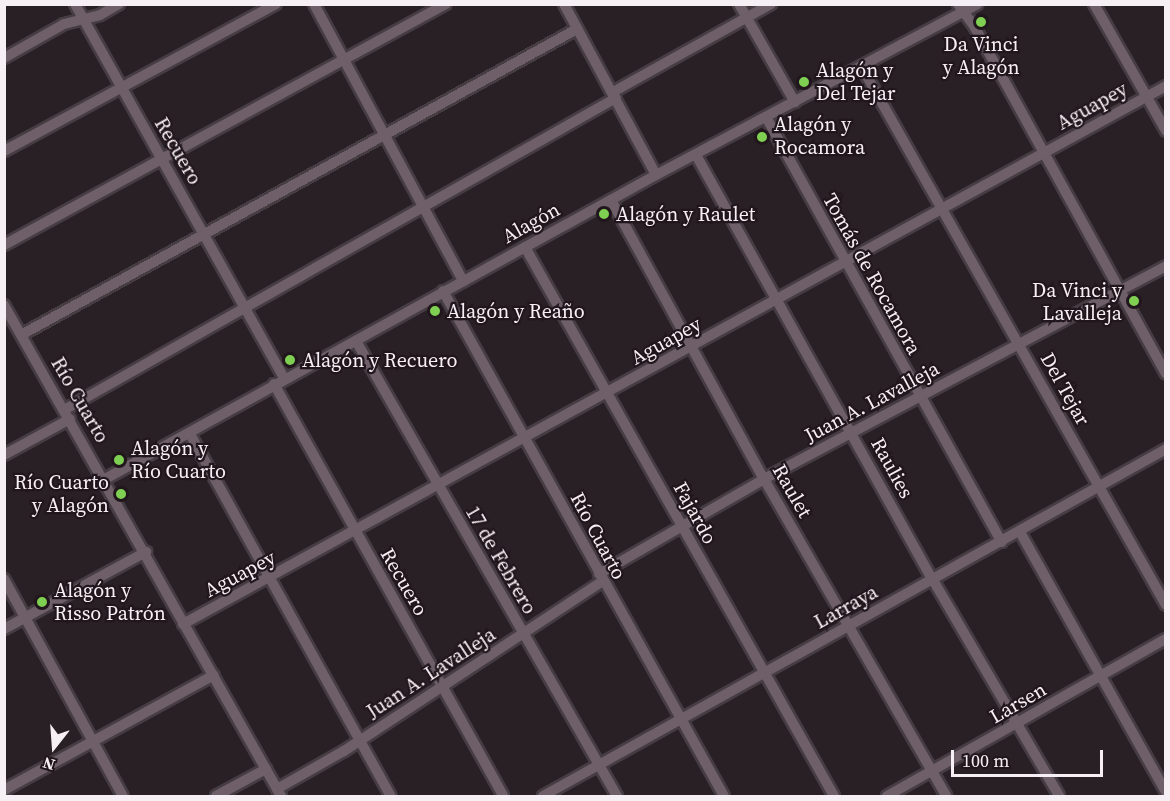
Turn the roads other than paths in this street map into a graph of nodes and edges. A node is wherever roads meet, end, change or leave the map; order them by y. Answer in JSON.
{"nodes":[{"id":1,"x":75,"y":4,"type":"edge"},
{"id":2,"x":119,"y":4,"type":"edge"},
{"id":3,"x":276,"y":4,"type":"edge"},
{"id":4,"x":314,"y":4,"type":"edge"},
{"id":5,"x":446,"y":4,"type":"edge"},
{"id":6,"x":564,"y":4,"type":"edge"},
{"id":7,"x":739,"y":4,"type":"edge"},
{"id":8,"x":771,"y":4,"type":"edge"},
{"id":9,"x":977,"y":4,"type":"edge"},
{"id":10,"x":1094,"y":4,"type":"edge"},
{"id":11,"x":960,"y":9,"type":"edge"},
{"id":12,"x":746,"y":18,"type":"junction"},
{"id":13,"x":83,"y":19,"type":"junction"},
{"id":14,"x":577,"y":29,"type":"junction"},
{"id":15,"x":4,"y":58,"type":"edge"},
{"id":16,"x":343,"y":59,"type":"junction"},
{"id":17,"x":861,"y":66,"type":"junction"},
{"id":18,"x":1166,"y":86,"type":"edge"},
{"id":19,"x":121,"y":88,"type":"junction"},
{"id":20,"x":614,"y":95,"type":"junction"},
{"id":21,"x":1147,"y":97,"type":"junction"},
{"id":22,"x":795,"y":102,"type":"junction"},
{"id":23,"x":766,"y":117,"type":"junction"},
{"id":24,"x":1166,"y":131,"type":"edge"},
{"id":25,"x":383,"y":135,"type":"junction"},
{"id":26,"x":4,"y":151,"type":"edge"},
{"id":27,"x":1044,"y":153,"type":"junction"},
{"id":28,"x":696,"y":155,"type":"junction"},
{"id":29,"x":164,"y":160,"type":"junction"},
{"id":30,"x":656,"y":176,"type":"junction"},
{"id":31,"x":611,"y":200,"type":"junction"},
{"id":32,"x":424,"y":207,"type":"junction"},
{"id":33,"x":939,"y":209,"type":"junction"},
{"id":34,"x":205,"y":235,"type":"junction"},
{"id":35,"x":4,"y":245,"type":"edge"},
{"id":36,"x":525,"y":247,"type":"junction"},
{"id":37,"x":844,"y":261,"type":"junction"},
{"id":38,"x":1166,"y":266,"type":"edge"},
{"id":39,"x":463,"y":281,"type":"junction"},
{"id":40,"x":443,"y":291,"type":"junction"},
{"id":41,"x":1120,"y":292,"type":"junction"},
{"id":42,"x":777,"y":300,"type":"junction"},
{"id":43,"x":4,"y":305,"type":"edge"},
{"id":44,"x":245,"y":307,"type":"junction"},
{"id":45,"x":21,"y":335,"type":"junction"},
{"id":46,"x":356,"y":341,"type":"junction"},
{"id":47,"x":1019,"y":344,"type":"junction"},
{"id":48,"x":694,"y":346,"type":"junction"},
{"id":49,"x":1166,"y":374,"type":"edge"},
{"id":50,"x":284,"y":378,"type":"junction"},
{"id":51,"x":274,"y":384,"type":"junction"},
{"id":52,"x":608,"y":394,"type":"junction"},
{"id":53,"x":921,"y":398,"type":"junction"},
{"id":54,"x":67,"y":414,"type":"junction"},
{"id":55,"x":852,"y":432,"type":"junction"},
{"id":56,"x":190,"y":434,"type":"junction"},
{"id":57,"x":525,"y":440,"type":"junction"},
{"id":58,"x":1166,"y":449,"type":"edge"},
{"id":59,"x":4,"y":455,"type":"edge"},
{"id":60,"x":105,"y":479,"type":"junction"},
{"id":61,"x":764,"y":479,"type":"junction"},
{"id":62,"x":438,"y":486,"type":"junction"},
{"id":63,"x":1098,"y":486,"type":"junction"},
{"id":64,"x":681,"y":526,"type":"junction"},
{"id":65,"x":1020,"y":532,"type":"junction"},
{"id":66,"x":355,"y":533,"type":"junction"},
{"id":67,"x":1002,"y":542,"type":"junction"},
{"id":68,"x":146,"y":552,"type":"junction"},
{"id":69,"x":600,"y":578,"type":"junction"},
{"id":70,"x":4,"y":579,"type":"edge"},
{"id":71,"x":270,"y":579,"type":"junction"},
{"id":72,"x":933,"y":580,"type":"junction"},
{"id":73,"x":1166,"y":605,"type":"edge"},
{"id":74,"x":27,"y":618,"type":"junction"},
{"id":75,"x":183,"y":624,"type":"junction"},
{"id":76,"x":849,"y":625,"type":"junction"},
{"id":77,"x":4,"y":629,"type":"edge"},
{"id":78,"x":523,"y":636,"type":"junction"},
{"id":79,"x":1166,"y":639,"type":"edge"},
{"id":80,"x":765,"y":673,"type":"junction"},
{"id":81,"x":214,"y":675,"type":"junction"},
{"id":82,"x":1100,"y":676,"type":"junction"},
{"id":83,"x":442,"y":686,"type":"junction"},
{"id":84,"x":681,"y":720,"type":"junction"},
{"id":85,"x":1017,"y":724,"type":"junction"},
{"id":86,"x":359,"y":738,"type":"junction"},
{"id":87,"x":92,"y":740,"type":"junction"},
{"id":88,"x":601,"y":765,"type":"junction"},
{"id":89,"x":266,"y":769,"type":"junction"},
{"id":90,"x":932,"y":772,"type":"junction"},
{"id":91,"x":4,"y":790,"type":"edge"},
{"id":92,"x":1166,"y":792,"type":"edge"},
{"id":93,"x":279,"y":793,"type":"edge"},
{"id":94,"x":123,"y":796,"type":"edge"},
{"id":95,"x":216,"y":796,"type":"edge"},
{"id":96,"x":391,"y":796,"type":"edge"},
{"id":97,"x":503,"y":796,"type":"edge"},
{"id":98,"x":543,"y":796,"type":"edge"},
{"id":99,"x":617,"y":796,"type":"edge"},
{"id":100,"x":724,"y":796,"type":"edge"},
{"id":101,"x":834,"y":796,"type":"edge"},
{"id":102,"x":887,"y":796,"type":"edge"},
{"id":103,"x":946,"y":796,"type":"edge"},
{"id":104,"x":1059,"y":796,"type":"edge"}],
"edges":[{"from":1,"to":13,"type":"street","name":"Recuero"},
{"from":2,"to":13,"type":"street"},
{"from":3,"to":19,"type":"street"},
{"from":4,"to":16,"type":"street"},
{"from":5,"to":16,"type":"street"},
{"from":6,"to":14,"type":"street"},
{"from":7,"to":12,"type":"street"},
{"from":8,"to":12,"type":"street"},
{"from":9,"to":11,"type":"street","name":"Alagón"},
{"from":10,"to":21,"type":"street"},
{"from":11,"to":17,"type":"street","name":"Alagón"},
{"from":11,"to":27,"type":"street"},
{"from":12,"to":20,"type":"street"},
{"from":12,"to":22,"type":"street"},
{"from":13,"to":15,"type":"street"},
{"from":13,"to":19,"type":"street","name":"Recuero"},
{"from":14,"to":20,"type":"street"},
{"from":14,"to":25,"type":"street"},
{"from":16,"to":25,"type":"street"},
{"from":16,"to":29,"type":"street"},
{"from":17,"to":22,"type":"street","name":"Alagón"},
{"from":17,"to":33,"type":"street","name":"Del Tejar"},
{"from":18,"to":21,"type":"street","name":"Aguapey"},
{"from":19,"to":26,"type":"street"},
{"from":19,"to":29,"type":"street","name":"Recuero"},
{"from":20,"to":30,"type":"street"},
{"from":20,"to":32,"type":"street"},
{"from":21,"to":24,"type":"street"},
{"from":21,"to":27,"type":"street","name":"Aguapey"},
{"from":22,"to":23,"type":"street","name":"Alagón"},
{"from":23,"to":28,"type":"street","name":"Alagón"},
{"from":23,"to":37,"type":"street","name":"Tomás de Rocamora"},
{"from":25,"to":32,"type":"street"},
{"from":25,"to":34,"type":"street"},
{"from":27,"to":33,"type":"street","name":"Aguapey"},
{"from":27,"to":41,"type":"street"},
{"from":28,"to":30,"type":"street","name":"Alagón"},
{"from":28,"to":42,"type":"street","name":"Raulies"},
{"from":29,"to":34,"type":"street","name":"Recuero"},
{"from":29,"to":35,"type":"street"},
{"from":30,"to":31,"type":"street","name":"Alagón"},
{"from":31,"to":36,"type":"street","name":"Alagón"},
{"from":31,"to":48,"type":"street","name":"Raulet"},
{"from":32,"to":39,"type":"street"},
{"from":32,"to":44,"type":"street"},
{"from":33,"to":37,"type":"street","name":"Aguapey"},
{"from":33,"to":47,"type":"street","name":"Del Tejar"},
{"from":34,"to":44,"type":"street","name":"Recuero"},
{"from":34,"to":45,"type":"street"},
{"from":36,"to":39,"type":"street","name":"Alagón"},
{"from":36,"to":52,"type":"street","name":"Fajardo"},
{"from":37,"to":42,"type":"street","name":"Aguapey"},
{"from":37,"to":53,"type":"street","name":"Tomás de Rocamora"},
{"from":38,"to":41,"type":"street","name":"Juan A. Lavalleja"},
{"from":39,"to":40,"type":"street","name":"Alagón"},
{"from":40,"to":46,"type":"street","name":"Alagón"},
{"from":40,"to":57,"type":"street","name":"Río Cuarto"},
{"from":41,"to":47,"type":"street","name":"Juan A. Lavalleja"},
{"from":41,"to":49,"type":"street"},
{"from":42,"to":48,"type":"street","name":"Aguapey"},
{"from":42,"to":55,"type":"street","name":"Raulies"},
{"from":43,"to":45,"type":"street","name":"Río Cuarto"},
{"from":44,"to":50,"type":"street","name":"Recuero"},
{"from":44,"to":54,"type":"street"},
{"from":45,"to":54,"type":"street","name":"Río Cuarto"},
{"from":46,"to":50,"type":"street","name":"Alagón"},
{"from":46,"to":62,"type":"street","name":"17 de Febrero"},
{"from":47,"to":53,"type":"street","name":"Juan A. Lavalleja"},
{"from":47,"to":63,"type":"street","name":"Del Tejar"},
{"from":48,"to":52,"type":"street","name":"Aguapey"},
{"from":48,"to":61,"type":"street","name":"Raulet"},
{"from":50,"to":51,"type":"street","name":"Alagón"},
{"from":51,"to":56,"type":"street","name":"Alagón"},
{"from":51,"to":66,"type":"street","name":"Recuero"},
{"from":52,"to":57,"type":"street","name":"Aguapey"},
{"from":52,"to":64,"type":"street","name":"Fajardo"},
{"from":53,"to":55,"type":"street","name":"Juan A. Lavalleja"},
{"from":53,"to":67,"type":"street","name":"Tomás de Rocamora"},
{"from":54,"to":59,"type":"street"},
{"from":54,"to":60,"type":"street","name":"Río Cuarto"},
{"from":55,"to":61,"type":"street","name":"Juan A. Lavalleja"},
{"from":55,"to":72,"type":"street","name":"Raulies"},
{"from":56,"to":60,"type":"street","name":"Alagón"},
{"from":56,"to":71,"type":"street"},
{"from":57,"to":62,"type":"street","name":"Aguapey"},
{"from":57,"to":69,"type":"street","name":"Río Cuarto"},
{"from":58,"to":63,"type":"street","name":"Larraya"},
{"from":60,"to":68,"type":"street","name":"Río Cuarto"},
{"from":61,"to":64,"type":"street","name":"Juan A. Lavalleja"},
{"from":61,"to":76,"type":"street","name":"Raulet"},
{"from":62,"to":66,"type":"street","name":"Aguapey"},
{"from":62,"to":78,"type":"street","name":"17 de Febrero"},
{"from":63,"to":65,"type":"street","name":"Larraya"},
{"from":63,"to":73,"type":"street","name":"Del Tejar"},
{"from":64,"to":69,"type":"street","name":"Juan A. Lavalleja"},
{"from":64,"to":80,"type":"street","name":"Fajardo"},
{"from":65,"to":67,"type":"street","name":"Larraya"},
{"from":65,"to":82,"type":"street"},
{"from":66,"to":71,"type":"street","name":"Aguapey"},
{"from":66,"to":83,"type":"street","name":"Recuero"},
{"from":67,"to":72,"type":"street","name":"Larraya"},
{"from":68,"to":74,"type":"street"},
{"from":68,"to":75,"type":"street","name":"Río Cuarto"},
{"from":69,"to":78,"type":"street","name":"Juan A. Lavalleja"},
{"from":69,"to":84,"type":"street","name":"Río Cuarto"},
{"from":70,"to":74,"type":"street"},
{"from":71,"to":75,"type":"street","name":"Aguapey"},
{"from":71,"to":86,"type":"street"},
{"from":72,"to":76,"type":"street","name":"Larraya"},
{"from":72,"to":85,"type":"street","name":"Raulies"},
{"from":74,"to":77,"type":"street"},
{"from":74,"to":87,"type":"street"},
{"from":75,"to":81,"type":"street","name":"Río Cuarto"},
{"from":76,"to":80,"type":"street","name":"Larraya"},
{"from":76,"to":90,"type":"street","name":"Raulet"},
{"from":78,"to":83,"type":"street","name":"Juan A. Lavalleja"},
{"from":78,"to":88,"type":"street","name":"17 de Febrero"},
{"from":79,"to":82,"type":"street","name":"Larsen"},
{"from":80,"to":84,"type":"street","name":"Larraya"},
{"from":80,"to":101,"type":"street","name":"Fajardo"},
{"from":81,"to":87,"type":"street"},
{"from":81,"to":89,"type":"street","name":"Río Cuarto"},
{"from":82,"to":85,"type":"street","name":"Larsen"},
{"from":82,"to":92,"type":"street"},
{"from":83,"to":86,"type":"street","name":"Juan A. Lavalleja"},
{"from":83,"to":97,"type":"street","name":"Recuero"},
{"from":84,"to":88,"type":"street","name":"Larraya"},
{"from":84,"to":100,"type":"street","name":"Río Cuarto"},
{"from":85,"to":90,"type":"street","name":"Larsen"},
{"from":85,"to":104,"type":"street","name":"Raulies"},
{"from":86,"to":93,"type":"street","name":"Juan A. Lavalleja"},
{"from":86,"to":96,"type":"street"},
{"from":87,"to":91,"type":"street"},
{"from":87,"to":94,"type":"street"},
{"from":88,"to":98,"type":"street","name":"Larraya"},
{"from":88,"to":99,"type":"street","name":"17 de Febrero"},
{"from":89,"to":93,"type":"street","name":"Río Cuarto"},
{"from":89,"to":95,"type":"street"},
{"from":90,"to":102,"type":"street","name":"Larsen"},
{"from":90,"to":103,"type":"street","name":"Raulet"}]}
